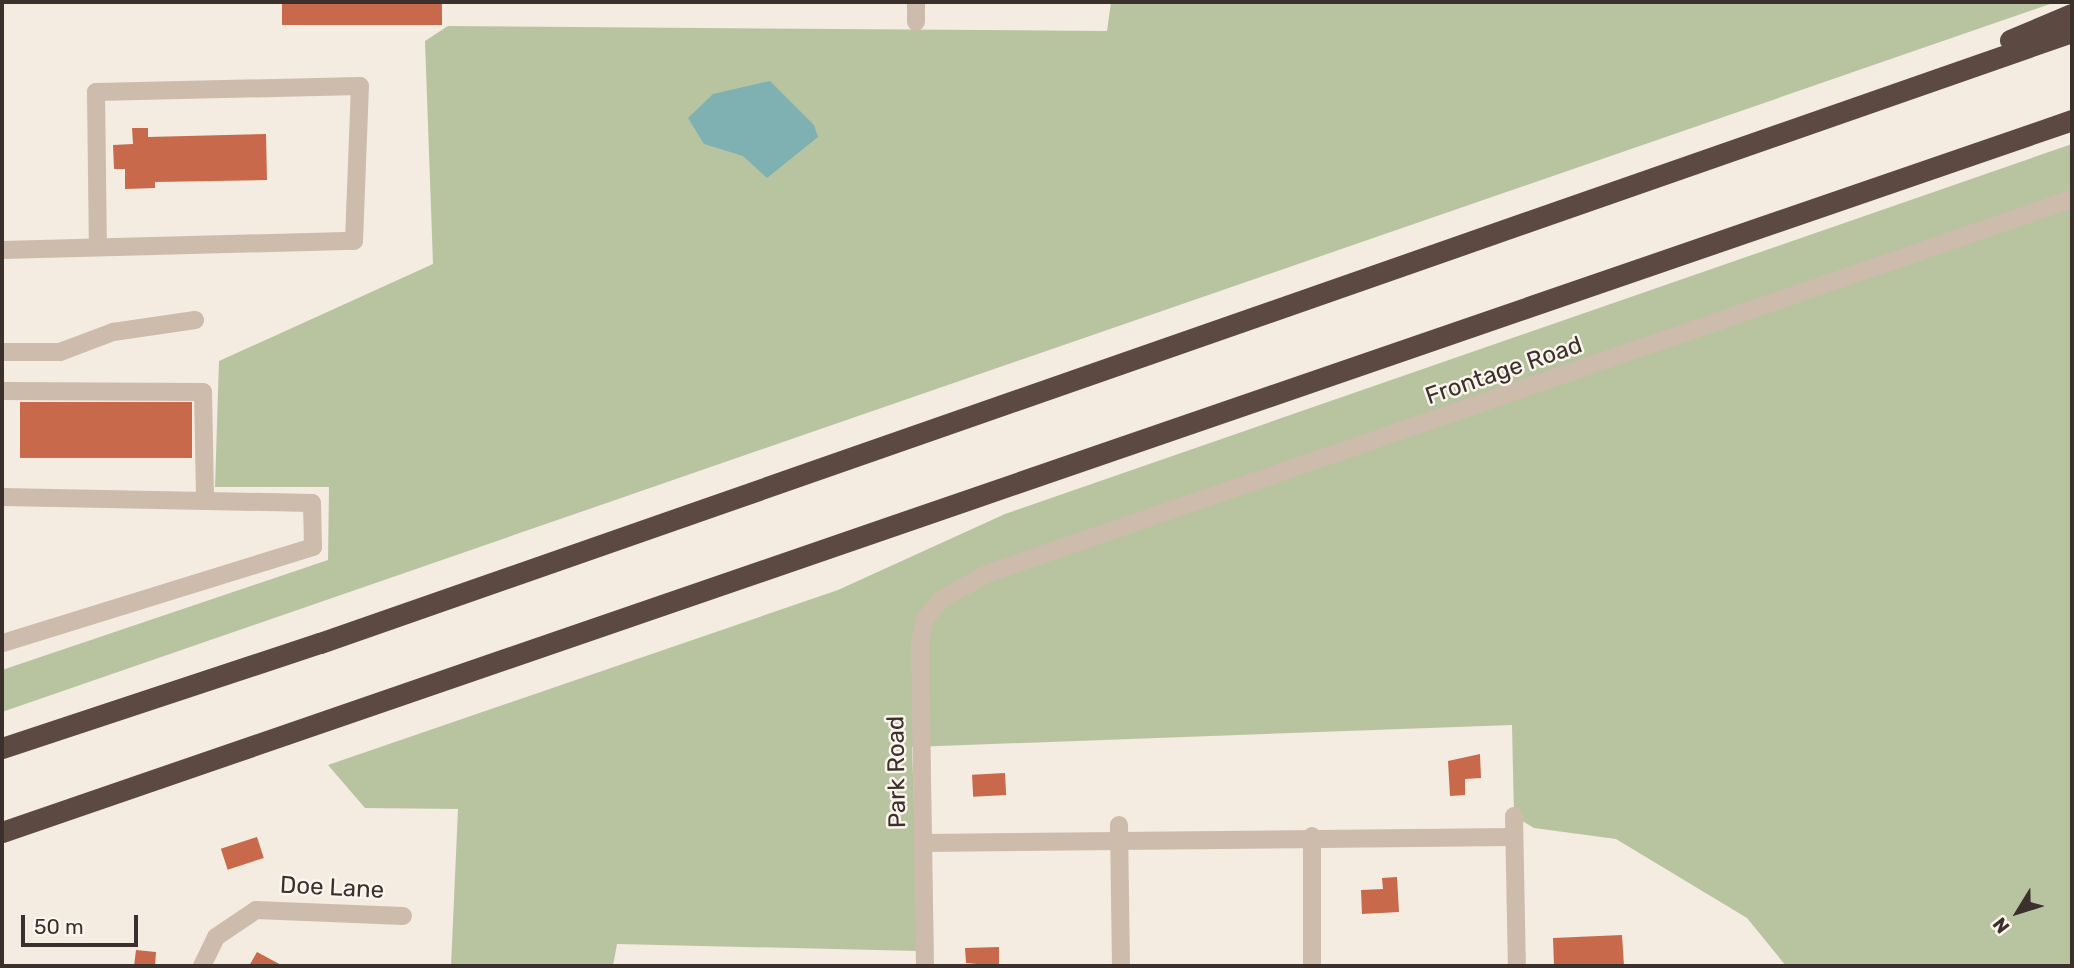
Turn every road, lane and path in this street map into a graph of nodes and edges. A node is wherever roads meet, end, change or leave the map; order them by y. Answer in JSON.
{"nodes":[{"id":1,"x":916,"y":2,"type":"edge"},
{"id":2,"x":2072,"y":14,"type":"edge"},
{"id":3,"x":916,"y":22,"type":"dead end"},
{"id":4,"x":2072,"y":32,"type":"edge"},
{"id":5,"x":2072,"y":120,"type":"edge"},
{"id":6,"x":1800,"y":127,"type":"junction"},
{"id":7,"x":2072,"y":133,"type":"edge"},
{"id":8,"x":1918,"y":173,"type":"junction"},
{"id":9,"x":2072,"y":199,"type":"edge"},
{"id":10,"x":98,"y":246,"type":"junction"},
{"id":11,"x":2,"y":250,"type":"edge"},
{"id":12,"x":195,"y":320,"type":"dead end"},
{"id":13,"x":2,"y":352,"type":"edge"},
{"id":14,"x":2,"y":391,"type":"edge"},
{"id":15,"x":2,"y":497,"type":"edge"},
{"id":16,"x":205,"y":501,"type":"junction"},
{"id":17,"x":954,"y":591,"type":"joint"},
{"id":18,"x":2,"y":643,"type":"edge"},
{"id":19,"x":2,"y":748,"type":"edge"},
{"id":20,"x":1514,"y":816,"type":"dead end"},
{"id":21,"x":2,"y":832,"type":"edge"},
{"id":22,"x":1119,"y":832,"type":"junction"},
{"id":23,"x":1312,"y":836,"type":"junction"},
{"id":24,"x":1511,"y":837,"type":"junction"},
{"id":25,"x":923,"y":843,"type":"junction"},
{"id":26,"x":403,"y":916,"type":"dead end"},
{"id":27,"x":202,"y":966,"type":"edge"},
{"id":28,"x":925,"y":966,"type":"edge"},
{"id":29,"x":1121,"y":966,"type":"edge"},
{"id":30,"x":1312,"y":966,"type":"edge"},
{"id":31,"x":1517,"y":966,"type":"edge"}],
"edges":[{"from":1,"to":3,"type":"street"},
{"from":2,"to":6,"type":"highway"},
{"from":4,"to":6,"type":"highway"},
{"from":5,"to":8,"type":"highway"},
{"from":6,"to":19,"type":"highway"},
{"from":7,"to":8,"type":"highway"},
{"from":8,"to":21,"type":"highway"},
{"from":9,"to":17,"type":"street","name":"Frontage Road"},
{"from":10,"to":10,"type":"street"},
{"from":10,"to":11,"type":"street"},
{"from":12,"to":13,"type":"street"},
{"from":14,"to":16,"type":"street"},
{"from":15,"to":16,"type":"street"},
{"from":16,"to":18,"type":"street"},
{"from":17,"to":25,"type":"street","name":"Park Road"},
{"from":20,"to":24,"type":"street"},
{"from":22,"to":23,"type":"street"},
{"from":22,"to":25,"type":"street"},
{"from":22,"to":29,"type":"street"},
{"from":23,"to":24,"type":"street"},
{"from":23,"to":30,"type":"street"},
{"from":24,"to":31,"type":"street"},
{"from":25,"to":28,"type":"street","name":"Park Road"},
{"from":26,"to":27,"type":"street","name":"Doe Lane"}]}
